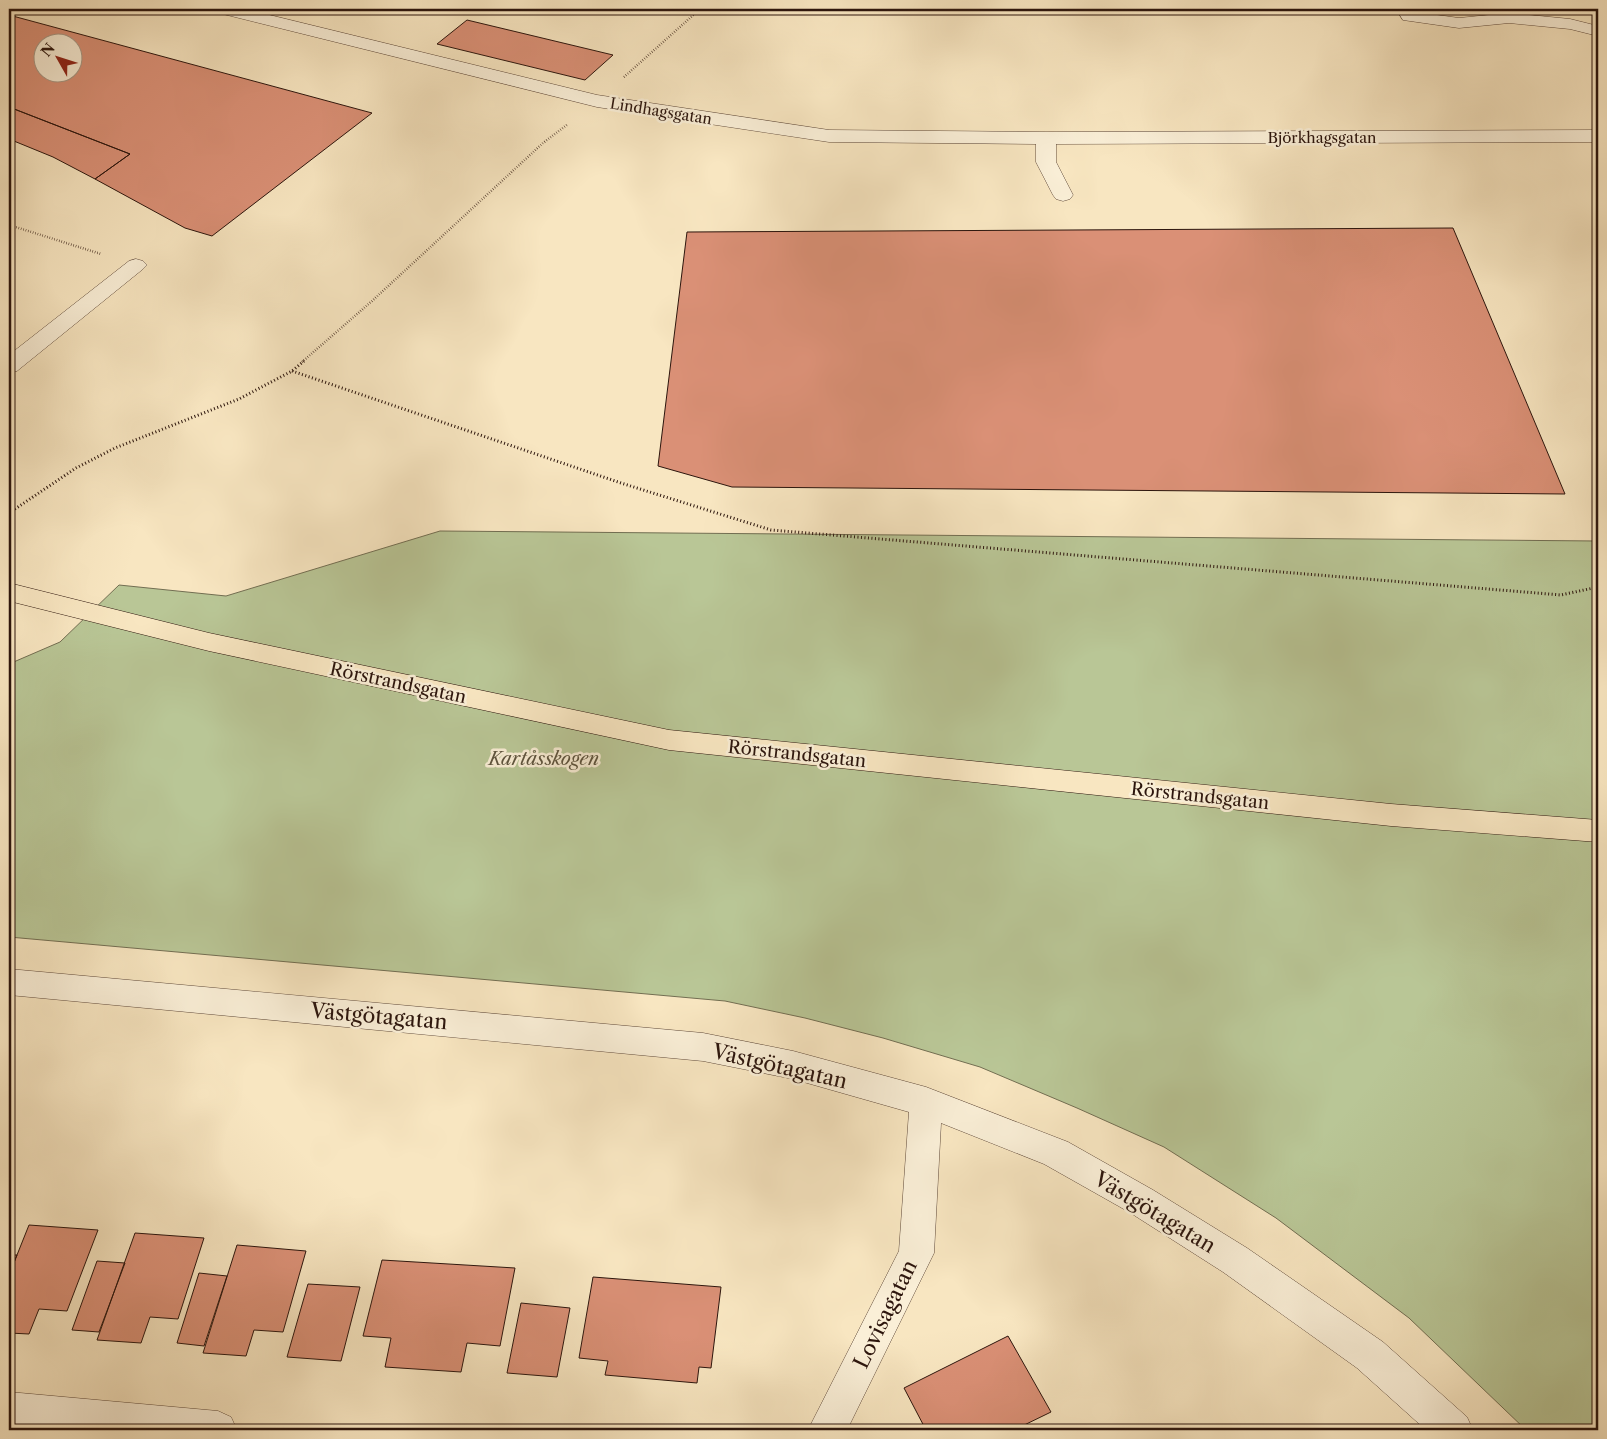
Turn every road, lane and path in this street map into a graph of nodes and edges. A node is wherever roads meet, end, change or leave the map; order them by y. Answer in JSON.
{"nodes":[{"id":1,"x":225,"y":9,"type":"edge"},
{"id":2,"x":700,"y":9,"type":"edge"},
{"id":3,"x":1405,"y":9,"type":"edge"},
{"id":4,"x":1598,"y":31,"type":"edge"},
{"id":5,"x":597,"y":101,"type":"junction"},
{"id":6,"x":1598,"y":136,"type":"edge"},
{"id":7,"x":1046,"y":138,"type":"junction"},
{"id":8,"x":1063,"y":195,"type":"dead end"},
{"id":9,"x":9,"y":225,"type":"edge"},
{"id":10,"x":136,"y":265,"type":"joint"},
{"id":11,"x":9,"y":366,"type":"edge"},
{"id":12,"x":292,"y":371,"type":"junction"},
{"id":13,"x":9,"y":513,"type":"edge"},
{"id":14,"x":1598,"y":587,"type":"edge"},
{"id":15,"x":9,"y":592,"type":"edge"},
{"id":16,"x":1598,"y":831,"type":"edge"},
{"id":17,"x":9,"y":982,"type":"edge"},
{"id":18,"x":926,"y":1102,"type":"junction"},
{"id":19,"x":9,"y":1411,"type":"edge"},
{"id":20,"x":218,"y":1430,"type":"edge"},
{"id":21,"x":827,"y":1430,"type":"edge"},
{"id":22,"x":1454,"y":1430,"type":"edge"}],
"edges":[{"from":1,"to":5,"type":"street","name":"Lindhagsgatan"},
{"from":2,"to":5,"type":"path"},
{"from":3,"to":4,"type":"street"},
{"from":5,"to":7,"type":"street","name":"Lindhagsgatan"},
{"from":5,"to":12,"type":"path"},
{"from":6,"to":7,"type":"street","name":"Björkhagsgatan"},
{"from":7,"to":8,"type":"street"},
{"from":9,"to":10,"type":"path"},
{"from":10,"to":11,"type":"street"},
{"from":12,"to":13,"type":"path"},
{"from":12,"to":14,"type":"path"},
{"from":15,"to":16,"type":"main road","name":"Rörstrandsgatan"},
{"from":17,"to":18,"type":"street","name":"Västgötagatan"},
{"from":18,"to":21,"type":"street","name":"Lovisagatan"},
{"from":18,"to":22,"type":"street","name":"Västgötagatan"},
{"from":19,"to":20,"type":"street"}]}
